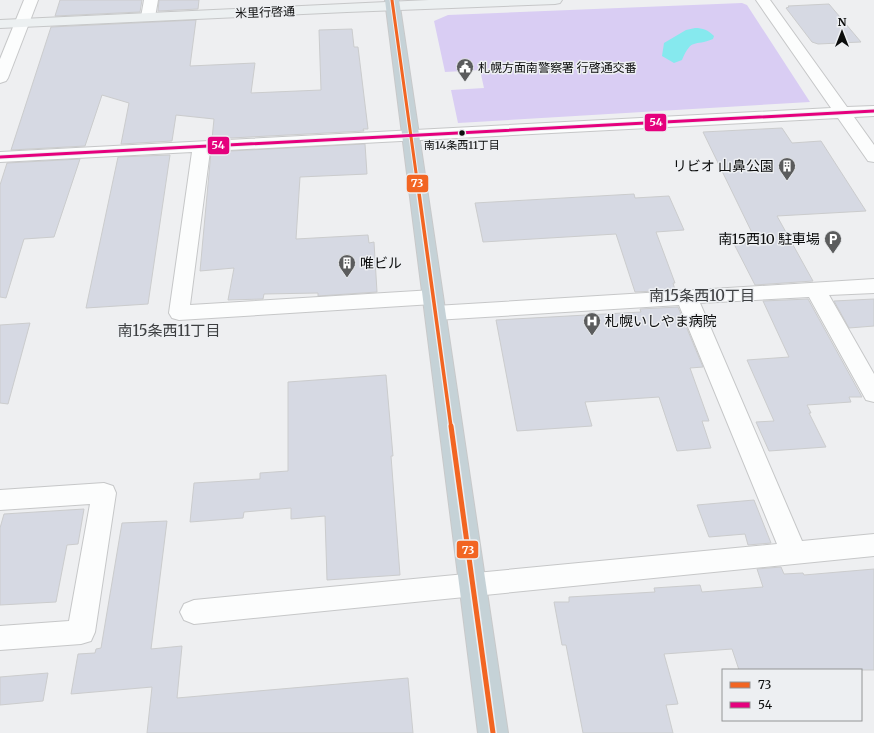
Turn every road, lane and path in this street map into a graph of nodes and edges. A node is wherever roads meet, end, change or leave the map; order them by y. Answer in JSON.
{"nodes":[{"id":1,"x":31,"y":0,"type":"edge"},
{"id":2,"x":151,"y":0,"type":"edge"},
{"id":3,"x":555,"y":0,"type":"edge"},
{"id":4,"x":763,"y":0,"type":"edge"},
{"id":5,"x":392,"y":3,"type":"edge"},
{"id":6,"x":148,"y":17,"type":"junction"},
{"id":7,"x":22,"y":23,"type":"junction"},
{"id":8,"x":0,"y":24,"type":"edge"},
{"id":9,"x":0,"y":78,"type":"edge"},
{"id":10,"x":874,"y":111,"type":"edge"},
{"id":11,"x":843,"y":113,"type":"junction"},
{"id":12,"x":412,"y":134,"type":"junction"},
{"id":13,"x":202,"y":146,"type":"junction"},
{"id":14,"x":0,"y":157,"type":"edge"},
{"id":15,"x":874,"y":157,"type":"edge"},
{"id":16,"x":874,"y":286,"type":"edge"},
{"id":17,"x":815,"y":289,"type":"junction"},
{"id":18,"x":687,"y":298,"type":"junction"},
{"id":19,"x":434,"y":305,"type":"junction"},
{"id":20,"x":874,"y":394,"type":"edge"},
{"id":21,"x":0,"y":500,"type":"edge"},
{"id":22,"x":874,"y":545,"type":"edge"},
{"id":23,"x":794,"y":553,"type":"junction"},
{"id":24,"x":474,"y":585,"type":"junction"},
{"id":25,"x":194,"y":612,"type":"dead end"},
{"id":26,"x":0,"y":638,"type":"edge"},
{"id":27,"x":493,"y":733,"type":"edge"}],
"edges":[{"from":1,"to":7,"type":"street"},
{"from":2,"to":6,"type":"street"},
{"from":3,"to":5,"type":"street","name":"米里行啓通"},
{"from":4,"to":11,"type":"street"},
{"from":5,"to":6,"type":"street","name":"米里行啓通"},
{"from":5,"to":12,"type":"highway"},
{"from":6,"to":7,"type":"street","name":"米里行啓通"},
{"from":7,"to":8,"type":"street","name":"米里行啓通"},
{"from":7,"to":9,"type":"street"},
{"from":10,"to":11,"type":"street"},
{"from":11,"to":12,"type":"street"},
{"from":11,"to":15,"type":"street"},
{"from":12,"to":13,"type":"street"},
{"from":12,"to":19,"type":"highway"},
{"from":13,"to":14,"type":"street"},
{"from":13,"to":19,"type":"street"},
{"from":16,"to":17,"type":"street"},
{"from":17,"to":18,"type":"street"},
{"from":17,"to":20,"type":"street"},
{"from":18,"to":19,"type":"street"},
{"from":18,"to":23,"type":"street"},
{"from":19,"to":24,"type":"highway"},
{"from":21,"to":26,"type":"street"},
{"from":22,"to":23,"type":"street"},
{"from":23,"to":24,"type":"street"},
{"from":24,"to":25,"type":"street"},
{"from":24,"to":27,"type":"highway"}]}
